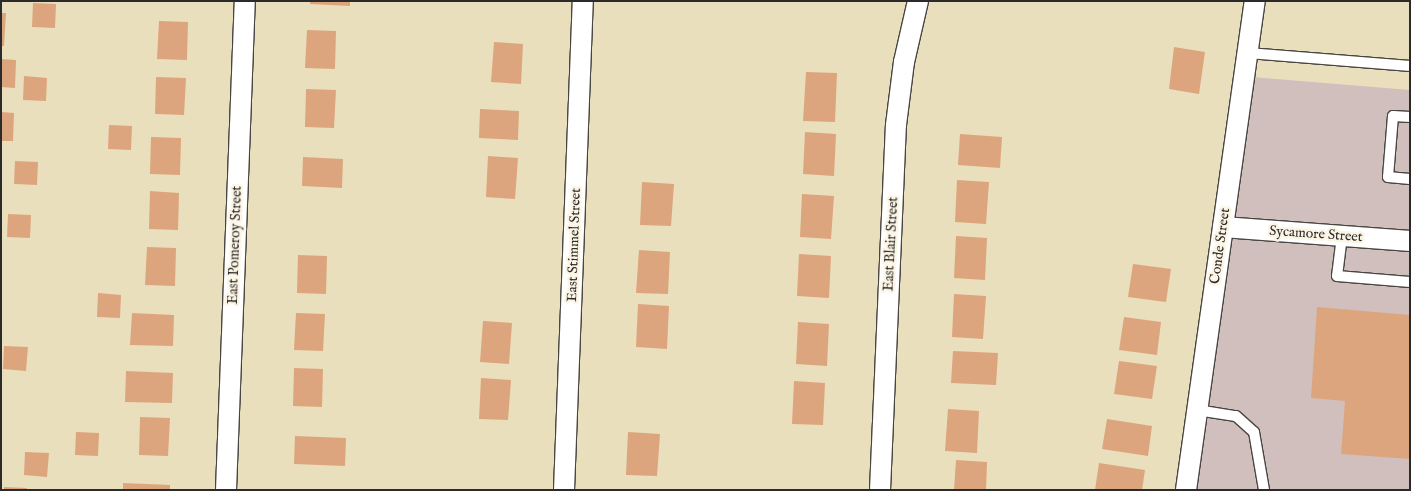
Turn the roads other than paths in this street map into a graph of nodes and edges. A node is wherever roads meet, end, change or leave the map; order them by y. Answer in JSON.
{"nodes":[{"id":1,"x":245,"y":1,"type":"edge"},
{"id":2,"x":584,"y":1,"type":"edge"},
{"id":3,"x":918,"y":1,"type":"edge"},
{"id":4,"x":1255,"y":1,"type":"edge"},
{"id":5,"x":1248,"y":53,"type":"junction"},
{"id":6,"x":1410,"y":66,"type":"edge"},
{"id":7,"x":1410,"y":117,"type":"edge"},
{"id":8,"x":1410,"y":178,"type":"edge"},
{"id":9,"x":1223,"y":227,"type":"junction"},
{"id":10,"x":1342,"y":236,"type":"junction"},
{"id":11,"x":1410,"y":241,"type":"edge"},
{"id":12,"x":1410,"y":282,"type":"edge"},
{"id":13,"x":1197,"y":410,"type":"junction"},
{"id":14,"x":226,"y":490,"type":"edge"},
{"id":15,"x":564,"y":490,"type":"edge"},
{"id":16,"x":880,"y":490,"type":"edge"},
{"id":17,"x":1186,"y":490,"type":"edge"},
{"id":18,"x":1264,"y":490,"type":"edge"}],
"edges":[{"from":1,"to":14,"type":"street","name":"East Pomeroy Street"},
{"from":2,"to":15,"type":"street","name":"East Stimmel Street"},
{"from":3,"to":16,"type":"street","name":"East Blair Street"},
{"from":4,"to":5,"type":"street","name":"Conde Street"},
{"from":5,"to":6,"type":"lane"},
{"from":5,"to":9,"type":"street","name":"Conde Street"},
{"from":7,"to":8,"type":"lane"},
{"from":9,"to":10,"type":"street","name":"Sycamore Street"},
{"from":9,"to":13,"type":"street","name":"Conde Street"},
{"from":10,"to":11,"type":"street","name":"Sycamore Street"},
{"from":10,"to":12,"type":"lane"},
{"from":13,"to":17,"type":"street","name":"Conde Street"},
{"from":13,"to":18,"type":"lane"}]}
